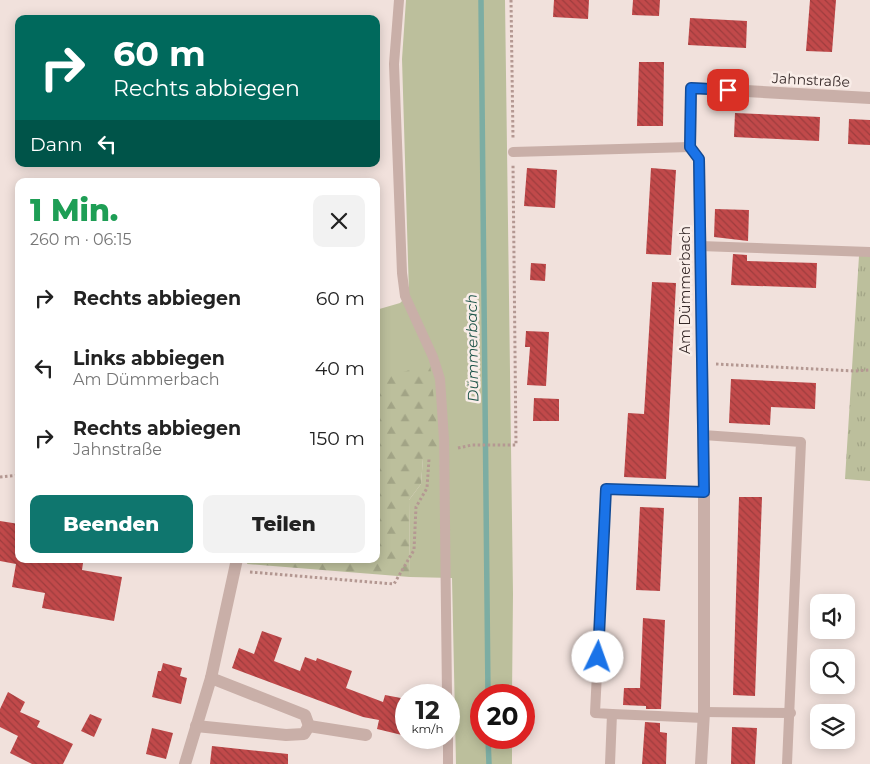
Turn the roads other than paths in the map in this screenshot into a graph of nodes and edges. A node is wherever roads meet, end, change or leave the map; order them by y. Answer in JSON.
{"nodes":[{"id":1,"x":400,"y":0,"type":"edge"},
{"id":2,"x":691,"y":88,"type":"joint"},
{"id":3,"x":870,"y":98,"type":"edge"},
{"id":4,"x":690,"y":147,"type":"junction"},
{"id":5,"x":513,"y":152,"type":"road end"},
{"id":6,"x":700,"y":246,"type":"junction"},
{"id":7,"x":870,"y":252,"type":"edge"},
{"id":8,"x":703,"y":435,"type":"junction"},
{"id":9,"x":704,"y":492,"type":"junction"},
{"id":10,"x":236,"y":564,"type":"edge"},
{"id":11,"x":211,"y":678,"type":"junction"},
{"id":12,"x":447,"y":684,"type":"edge"},
{"id":13,"x":791,"y":713,"type":"junction"},
{"id":14,"x":612,"y":714,"type":"junction"},
{"id":15,"x":704,"y":715,"type":"junction"},
{"id":16,"x":196,"y":726,"type":"junction"},
{"id":17,"x":309,"y":726,"type":"junction"},
{"id":18,"x":366,"y":735,"type":"dead end"},
{"id":19,"x":448,"y":749,"type":"edge"},
{"id":20,"x":185,"y":764,"type":"edge"},
{"id":21,"x":448,"y":764,"type":"edge"},
{"id":22,"x":610,"y":764,"type":"edge"},
{"id":23,"x":701,"y":764,"type":"edge"},
{"id":24,"x":787,"y":764,"type":"edge"}],
"edges":[{"from":1,"to":12,"type":"lane"},
{"from":2,"to":3,"type":"street","name":"Jahnstraße"},
{"from":2,"to":4,"type":"street","name":"Am Dümmerbach"},
{"from":4,"to":5,"type":"lane"},
{"from":4,"to":6,"type":"street","name":"Am Dümmerbach"},
{"from":6,"to":7,"type":"lane"},
{"from":6,"to":8,"type":"street","name":"Am Dümmerbach"},
{"from":8,"to":9,"type":"street","name":"Am Dümmerbach"},
{"from":8,"to":13,"type":"lane"},
{"from":9,"to":14,"type":"lane"},
{"from":9,"to":15,"type":"street","name":"Am Dümmerbach"},
{"from":10,"to":11,"type":"street"},
{"from":11,"to":16,"type":"street"},
{"from":11,"to":17,"type":"street"},
{"from":13,"to":15,"type":"lane"},
{"from":13,"to":24,"type":"lane"},
{"from":14,"to":15,"type":"lane"},
{"from":14,"to":22,"type":"lane"},
{"from":15,"to":23,"type":"street","name":"Am Dümmerbach"},
{"from":16,"to":17,"type":"street"},
{"from":16,"to":20,"type":"street"},
{"from":17,"to":18,"type":"street"},
{"from":19,"to":21,"type":"lane"}]}
